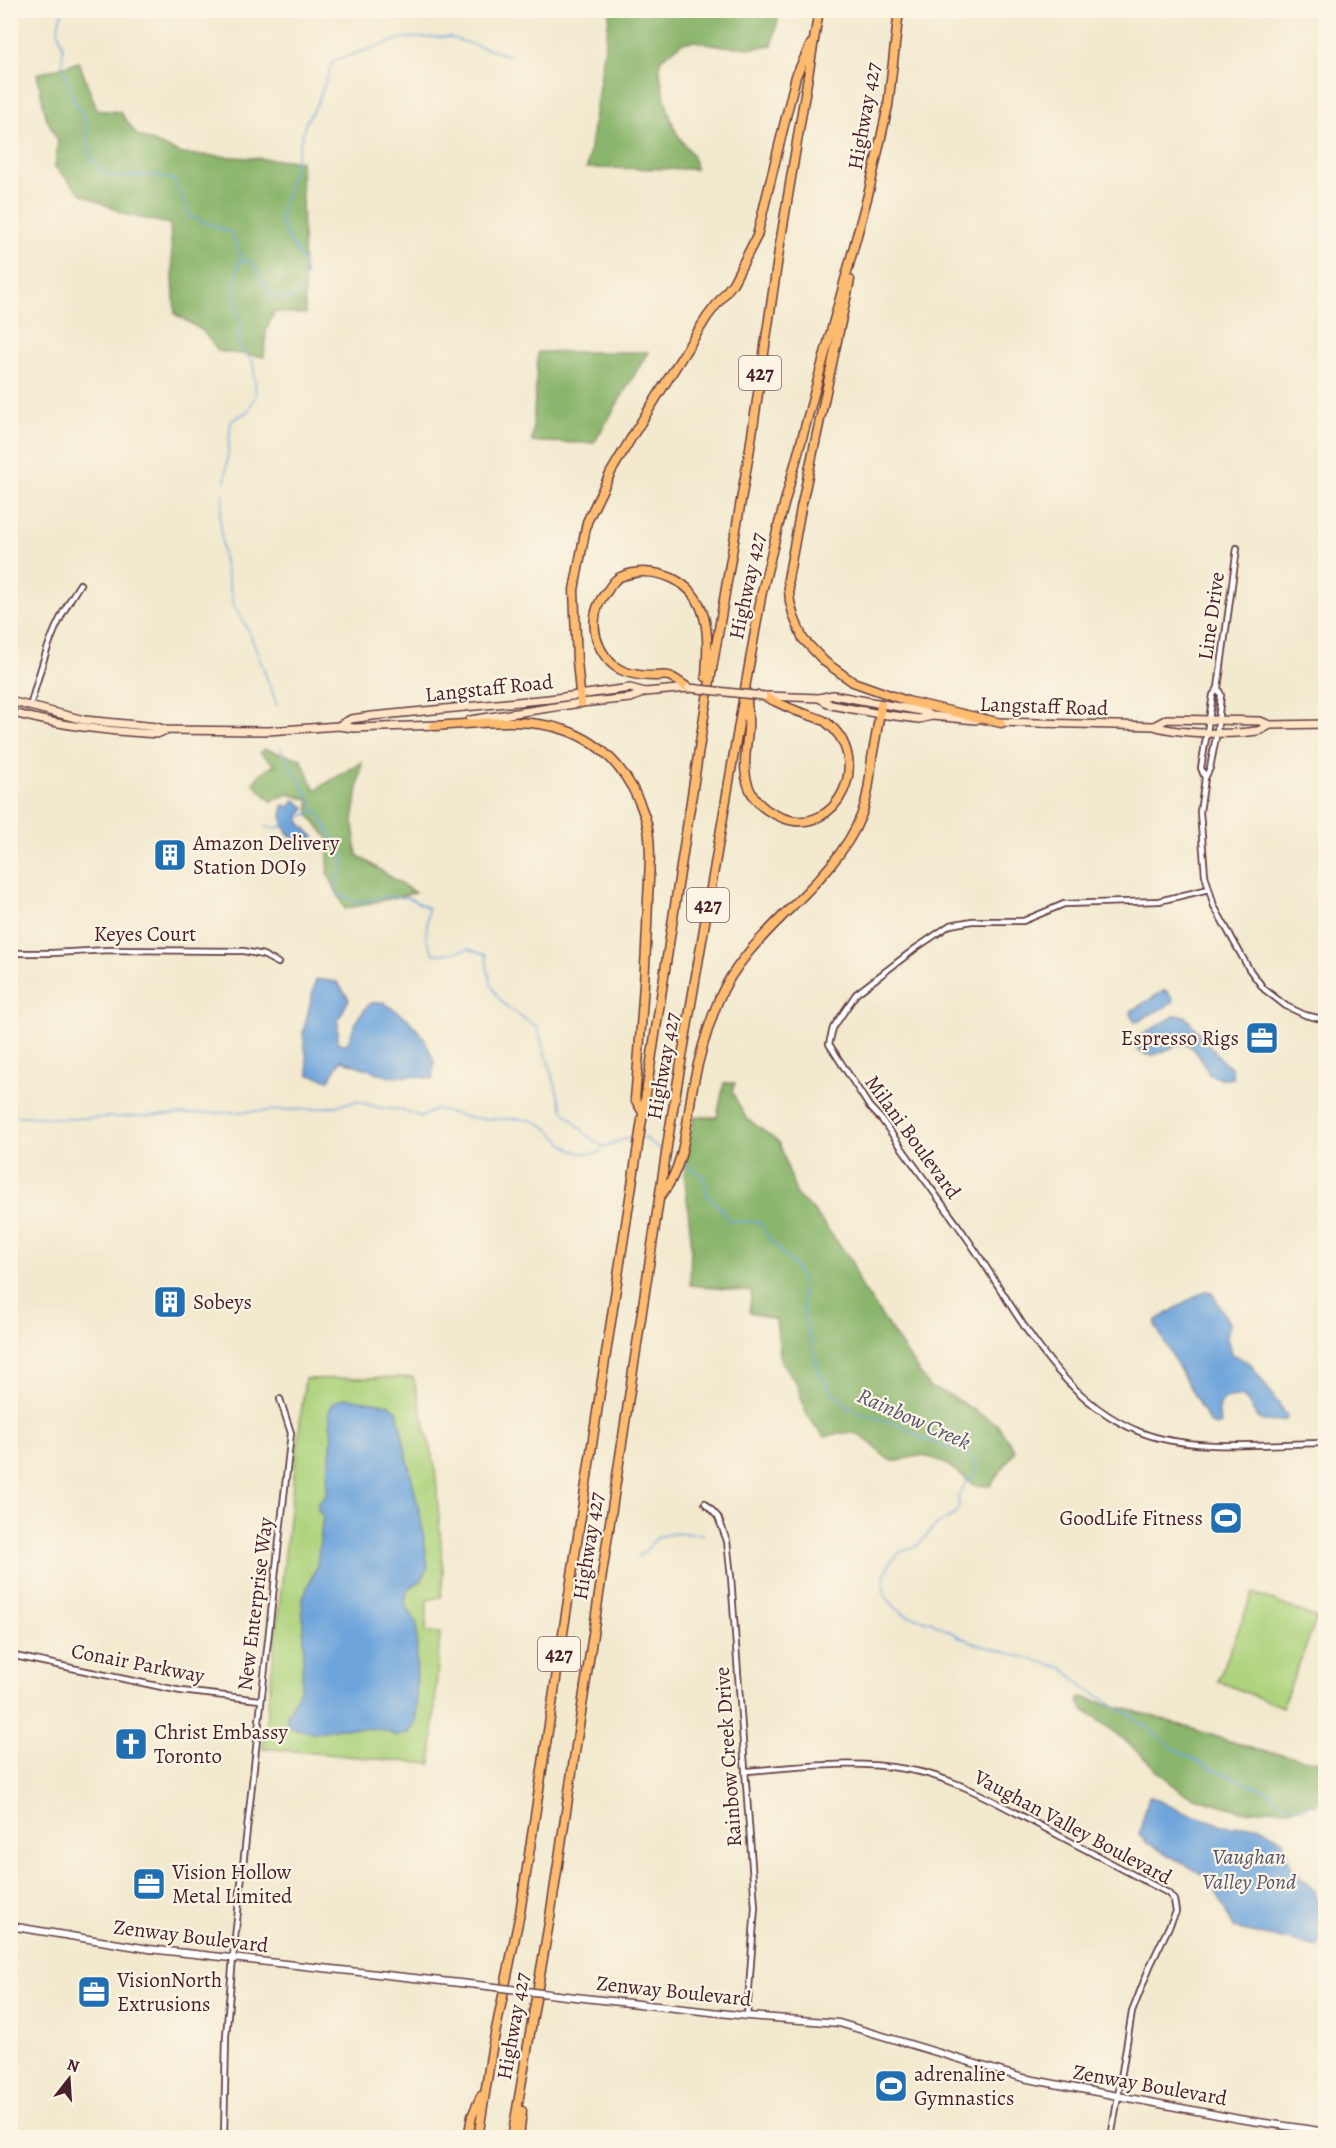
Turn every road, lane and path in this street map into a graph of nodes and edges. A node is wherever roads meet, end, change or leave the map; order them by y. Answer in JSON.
{"nodes":[{"id":1,"x":819,"y":10,"type":"edge"},
{"id":2,"x":899,"y":10,"type":"edge"},
{"id":3,"x":815,"y":35,"type":"junction"},
{"id":4,"x":869,"y":191,"type":"junction"},
{"id":5,"x":1237,"y":548,"type":"dead end"},
{"id":6,"x":80,"y":584,"type":"dead end"},
{"id":7,"x":746,"y":683,"type":"junction"},
{"id":8,"x":689,"y":688,"type":"junction"},
{"id":9,"x":1218,"y":688,"type":"junction"},
{"id":10,"x":763,"y":696,"type":"junction"},
{"id":11,"x":581,"y":698,"type":"junction"},
{"id":12,"x":10,"y":701,"type":"edge"},
{"id":13,"x":30,"y":707,"type":"junction"},
{"id":14,"x":881,"y":709,"type":"junction"},
{"id":15,"x":705,"y":710,"type":"junction"},
{"id":16,"x":10,"y":712,"type":"edge"},
{"id":17,"x":1209,"y":720,"type":"junction"},
{"id":18,"x":1218,"y":720,"type":"junction"},
{"id":19,"x":1000,"y":723,"type":"junction"},
{"id":20,"x":1326,"y":724,"type":"edge"},
{"id":21,"x":1270,"y":725,"type":"junction"},
{"id":22,"x":338,"y":726,"type":"junction"},
{"id":23,"x":434,"y":726,"type":"junction"},
{"id":24,"x":1154,"y":726,"type":"junction"},
{"id":25,"x":166,"y":730,"type":"junction"},
{"id":26,"x":1207,"y":732,"type":"junction"},
{"id":27,"x":1217,"y":732,"type":"junction"},
{"id":28,"x":1204,"y":778,"type":"junction"},
{"id":29,"x":1209,"y":889,"type":"junction"},
{"id":30,"x":10,"y":953,"type":"edge"},
{"id":31,"x":278,"y":963,"type":"dead end"},
{"id":32,"x":1326,"y":1020,"type":"edge"},
{"id":33,"x":642,"y":1112,"type":"junction"},
{"id":34,"x":660,"y":1196,"type":"junction"},
{"id":35,"x":280,"y":1399,"type":"dead end"},
{"id":36,"x":1326,"y":1443,"type":"edge"},
{"id":37,"x":705,"y":1503,"type":"dead end"},
{"id":38,"x":10,"y":1655,"type":"edge"},
{"id":39,"x":260,"y":1700,"type":"junction"},
{"id":40,"x":746,"y":1771,"type":"junction"},
{"id":41,"x":10,"y":1926,"type":"edge"},
{"id":42,"x":233,"y":1958,"type":"junction"},
{"id":43,"x":747,"y":2016,"type":"junction"},
{"id":44,"x":526,"y":2061,"type":"junction"},
{"id":45,"x":486,"y":2081,"type":"junction"},
{"id":46,"x":1118,"y":2096,"type":"junction"},
{"id":47,"x":1326,"y":2132,"type":"edge"},
{"id":48,"x":224,"y":2138,"type":"edge"},
{"id":49,"x":468,"y":2138,"type":"edge"},
{"id":50,"x":478,"y":2138,"type":"edge"},
{"id":51,"x":512,"y":2138,"type":"edge"},
{"id":52,"x":519,"y":2138,"type":"edge"},
{"id":53,"x":1111,"y":2138,"type":"edge"}],
"edges":[{"from":1,"to":3,"type":"highway","name":"Highway 427","number":"427"},
{"from":2,"to":4,"type":"highway","name":"Highway 427","number":"427"},
{"from":3,"to":11,"type":"highway"},
{"from":3,"to":15,"type":"highway","name":"Highway 427","number":"427"},
{"from":4,"to":7,"type":"highway","name":"Highway 427","number":"427"},
{"from":4,"to":19,"type":"highway"},
{"from":5,"to":9,"type":"street","name":"Line Drive"},
{"from":6,"to":13,"type":"street"},
{"from":7,"to":10,"type":"highway"},
{"from":7,"to":34,"type":"highway","name":"Highway 427","number":"427"},
{"from":8,"to":10,"type":"main road","name":"Langstaff Road","bridge":true},
{"from":8,"to":11,"type":"main road","name":"Langstaff Road"},
{"from":8,"to":15,"type":"highway"},
{"from":9,"to":17,"type":"street","name":"Line Drive"},
{"from":9,"to":18,"type":"street","name":"Line Drive"},
{"from":10,"to":14,"type":"main road","name":"Langstaff Road"},
{"from":11,"to":22,"type":"main road","name":"Langstaff Road"},
{"from":11,"to":23,"type":"main road","name":"Langstaff Road"},
{"from":12,"to":13,"type":"main road","name":"Langstaff Road"},
{"from":13,"to":25,"type":"main road","name":"Langstaff Road"},
{"from":14,"to":19,"type":"main road","name":"Langstaff Road"},
{"from":14,"to":34,"type":"highway"},
{"from":15,"to":33,"type":"highway","name":"Highway 427","number":"427"},
{"from":16,"to":25,"type":"main road","name":"Langstaff Road"},
{"from":17,"to":18,"type":"main road","name":"Langstaff Road"},
{"from":17,"to":24,"type":"main road","name":"Langstaff Road"},
{"from":17,"to":26,"type":"street","name":"Line Drive"},
{"from":18,"to":21,"type":"main road","name":"Langstaff Road"},
{"from":18,"to":27,"type":"street","name":"Line Drive"},
{"from":19,"to":24,"type":"main road","name":"Langstaff Road"},
{"from":20,"to":21,"type":"main road","name":"Langstaff Road"},
{"from":21,"to":27,"type":"main road","name":"Langstaff Road"},
{"from":22,"to":23,"type":"main road","name":"Langstaff Road"},
{"from":22,"to":25,"type":"main road","name":"Langstaff Road"},
{"from":23,"to":33,"type":"highway"},
{"from":24,"to":26,"type":"main road","name":"Langstaff Road"},
{"from":26,"to":27,"type":"main road","name":"Langstaff Road"},
{"from":26,"to":28,"type":"street","name":"Line Drive"},
{"from":27,"to":28,"type":"street","name":"Line Drive"},
{"from":28,"to":29,"type":"street"},
{"from":29,"to":32,"type":"street"},
{"from":29,"to":36,"type":"street","name":"Milani Boulevard"},
{"from":30,"to":31,"type":"street","name":"Keyes Court"},
{"from":33,"to":45,"type":"highway","name":"Highway 427","number":"427"},
{"from":34,"to":44,"type":"highway","name":"Highway 427","number":"427"},
{"from":35,"to":39,"type":"street","name":"New Enterprise Way"},
{"from":37,"to":40,"type":"street","name":"Rainbow Creek Drive"},
{"from":38,"to":39,"type":"street","name":"Conair Parkway"},
{"from":39,"to":42,"type":"street","name":"New Enterprise Way"},
{"from":40,"to":43,"type":"street","name":"Rainbow Creek Drive"},
{"from":40,"to":46,"type":"street","name":"Vaughan Valley Boulevard"},
{"from":41,"to":42,"type":"street","name":"Zenway Boulevard"},
{"from":42,"to":43,"type":"street","name":"Zenway Boulevard","bridge":true},
{"from":42,"to":48,"type":"street","name":"New Enterprise Way"},
{"from":43,"to":46,"type":"street","name":"Zenway Boulevard"},
{"from":44,"to":51,"type":"highway","name":"Highway 427","number":"427"},
{"from":44,"to":52,"type":"highway"},
{"from":45,"to":49,"type":"highway"},
{"from":45,"to":50,"type":"highway","name":"Highway 427","number":"427"},
{"from":46,"to":47,"type":"street","name":"Zenway Boulevard"},
{"from":46,"to":53,"type":"street","name":"Vaughan Valley Boulevard"}]}
